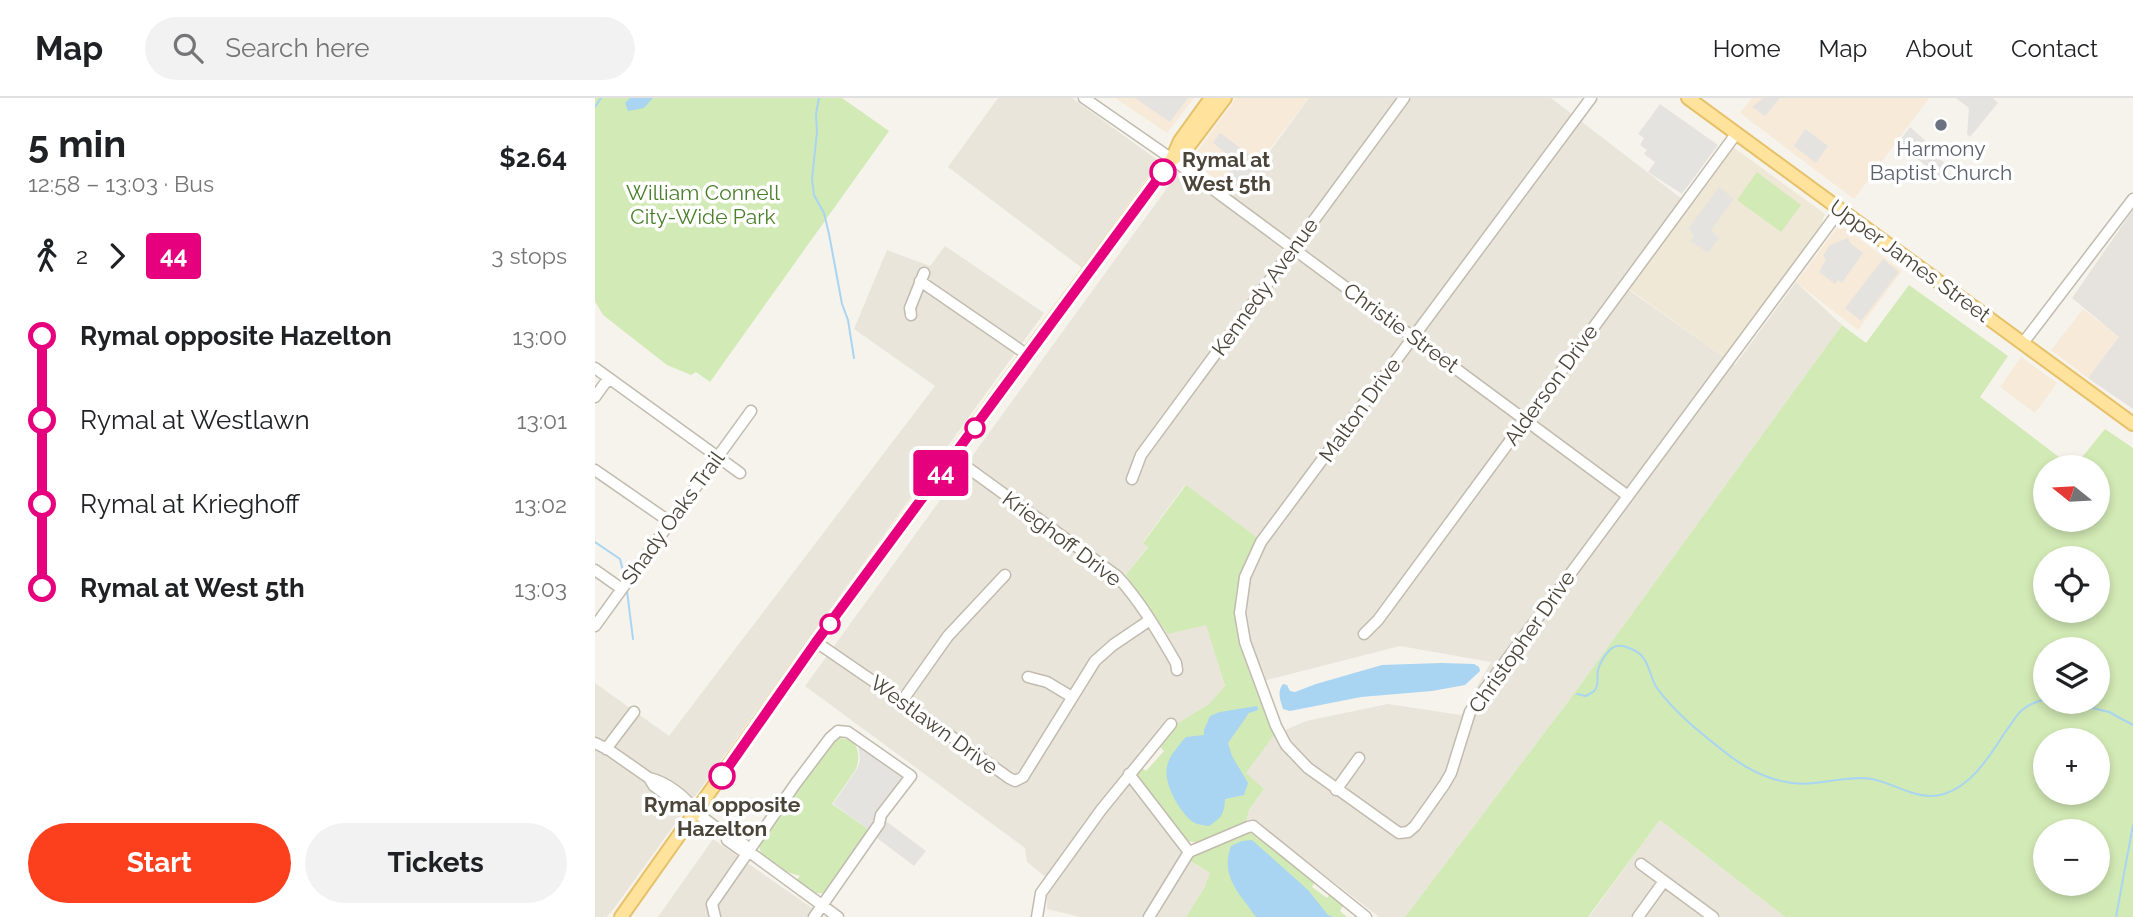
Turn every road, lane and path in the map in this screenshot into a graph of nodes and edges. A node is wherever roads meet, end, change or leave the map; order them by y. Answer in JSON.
{"nodes":[{"id":1,"x":1084,"y":98,"type":"edge"},
{"id":2,"x":1211,"y":98,"type":"edge"},
{"id":3,"x":1225,"y":98,"type":"edge"},
{"id":4,"x":1404,"y":98,"type":"edge"},
{"id":5,"x":1591,"y":98,"type":"edge"},
{"id":6,"x":1688,"y":98,"type":"edge"},
{"id":7,"x":1736,"y":134,"type":"junction"},
{"id":8,"x":1172,"y":159,"type":"junction"},
{"id":9,"x":2133,"y":199,"type":"edge"},
{"id":10,"x":1840,"y":210,"type":"junction"},
{"id":11,"x":1293,"y":248,"type":"junction"},
{"id":12,"x":911,"y":315,"type":"dead end"},
{"id":13,"x":1413,"y":337,"type":"junction"},
{"id":14,"x":2023,"y":343,"type":"junction"},
{"id":15,"x":1029,"y":356,"type":"junction"},
{"id":16,"x":595,"y":368,"type":"edge"},
{"id":17,"x":608,"y":379,"type":"junction"},
{"id":18,"x":595,"y":397,"type":"edge"},
{"id":19,"x":751,"y":411,"type":"dead end"},
{"id":20,"x":1526,"y":420,"type":"junction"},
{"id":21,"x":2133,"y":424,"type":"edge"},
{"id":22,"x":718,"y":456,"type":"junction"},
{"id":23,"x":953,"y":457,"type":"junction"},
{"id":24,"x":595,"y":470,"type":"edge"},
{"id":25,"x":740,"y":473,"type":"dead end"},
{"id":26,"x":1132,"y":479,"type":"dead end"},
{"id":27,"x":1629,"y":496,"type":"junction"},
{"id":28,"x":670,"y":522,"type":"junction"},
{"id":29,"x":595,"y":570,"type":"edge"},
{"id":30,"x":1005,"y":575,"type":"dead end"},
{"id":31,"x":622,"y":589,"type":"junction"},
{"id":32,"x":1242,"y":594,"type":"joint"},
{"id":33,"x":1150,"y":620,"type":"junction"},
{"id":34,"x":595,"y":626,"type":"edge"},
{"id":35,"x":1364,"y":634,"type":"dead end"},
{"id":36,"x":816,"y":642,"type":"junction"},
{"id":37,"x":1177,"y":670,"type":"dead end"},
{"id":38,"x":1028,"y":677,"type":"dead end"},
{"id":39,"x":1072,"y":696,"type":"junction"},
{"id":40,"x":902,"y":701,"type":"junction"},
{"id":41,"x":634,"y":712,"type":"dead end"},
{"id":42,"x":1171,"y":724,"type":"dead end"},
{"id":43,"x":595,"y":743,"type":"edge"},
{"id":44,"x":606,"y":749,"type":"junction"},
{"id":45,"x":1359,"y":758,"type":"dead end"},
{"id":46,"x":1129,"y":774,"type":"junction"},
{"id":47,"x":1336,"y":790,"type":"junction"},
{"id":48,"x":697,"y":813,"type":"junction"},
{"id":49,"x":748,"y":851,"type":"junction"},
{"id":50,"x":1189,"y":852,"type":"junction"},
{"id":51,"x":1640,"y":864,"type":"dead end"},
{"id":52,"x":1664,"y":881,"type":"junction"},
{"id":53,"x":823,"y":906,"type":"junction"},
{"id":54,"x":621,"y":917,"type":"edge"},
{"id":55,"x":715,"y":917,"type":"edge"},
{"id":56,"x":814,"y":917,"type":"edge"},
{"id":57,"x":838,"y":917,"type":"edge"},
{"id":58,"x":1037,"y":917,"type":"edge"},
{"id":59,"x":1149,"y":917,"type":"edge"},
{"id":60,"x":1366,"y":917,"type":"edge"},
{"id":61,"x":1638,"y":917,"type":"edge"},
{"id":62,"x":1713,"y":917,"type":"edge"}],
"edges":[{"from":1,"to":8,"type":"street","name":"Christie Street"},
{"from":2,"to":8,"type":"main road"},
{"from":3,"to":8,"type":"main road"},
{"from":4,"to":11,"type":"street","name":"Kennedy Avenue"},
{"from":5,"to":13,"type":"street","name":"Malton Drive"},
{"from":6,"to":7,"type":"main road","name":"Upper James Street"},
{"from":7,"to":10,"type":"main road","name":"Upper James Street"},
{"from":7,"to":20,"type":"street","name":"Alderson Drive"},
{"from":8,"to":11,"type":"street","name":"Christie Street"},
{"from":8,"to":15,"type":"main road"},
{"from":9,"to":14,"type":"street"},
{"from":10,"to":14,"type":"main road","name":"Upper James Street"},
{"from":10,"to":27,"type":"street","name":"Christopher Drive"},
{"from":11,"to":13,"type":"street","name":"Christie Street"},
{"from":11,"to":26,"type":"street","name":"Kennedy Avenue"},
{"from":12,"to":15,"type":"street"},
{"from":13,"to":20,"type":"street","name":"Christie Street"},
{"from":13,"to":32,"type":"street","name":"Malton Drive"},
{"from":14,"to":21,"type":"main road","name":"Upper James Street"},
{"from":15,"to":23,"type":"main road"},
{"from":16,"to":17,"type":"street"},
{"from":17,"to":18,"type":"street"},
{"from":17,"to":22,"type":"street"},
{"from":19,"to":22,"type":"street","name":"Shady Oaks Trail"},
{"from":20,"to":27,"type":"street","name":"Christie Street"},
{"from":20,"to":35,"type":"street","name":"Alderson Drive"},
{"from":22,"to":25,"type":"street"},
{"from":22,"to":28,"type":"street","name":"Shady Oaks Trail"},
{"from":23,"to":33,"type":"street","name":"Krieghoff Drive"},
{"from":23,"to":36,"type":"main road"},
{"from":24,"to":28,"type":"street"},
{"from":27,"to":47,"type":"street","name":"Christopher Drive"},
{"from":28,"to":31,"type":"street","name":"Shady Oaks Trail"},
{"from":29,"to":31,"type":"street"},
{"from":30,"to":40,"type":"street"},
{"from":31,"to":34,"type":"street","name":"Shady Oaks Trail"},
{"from":32,"to":47,"type":"street","name":"Christopher Drive"},
{"from":33,"to":37,"type":"street","name":"Krieghoff Drive"},
{"from":33,"to":39,"type":"street","name":"Westlawn Drive"},
{"from":36,"to":40,"type":"street","name":"Westlawn Drive"},
{"from":36,"to":48,"type":"main road"},
{"from":38,"to":39,"type":"street"},
{"from":39,"to":40,"type":"street","name":"Westlawn Drive"},
{"from":41,"to":44,"type":"street"},
{"from":42,"to":46,"type":"street"},
{"from":43,"to":44,"type":"street"},
{"from":44,"to":48,"type":"street"},
{"from":45,"to":47,"type":"street"},
{"from":46,"to":50,"type":"street"},
{"from":46,"to":58,"type":"street"},
{"from":48,"to":49,"type":"street"},
{"from":48,"to":54,"type":"main road"},
{"from":49,"to":53,"type":"street"},
{"from":49,"to":53,"type":"street"},
{"from":49,"to":55,"type":"street"},
{"from":50,"to":59,"type":"street"},
{"from":50,"to":60,"type":"street"},
{"from":51,"to":52,"type":"street"},
{"from":52,"to":61,"type":"street"},
{"from":52,"to":62,"type":"street"},
{"from":53,"to":56,"type":"street"},
{"from":53,"to":57,"type":"street"}]}
